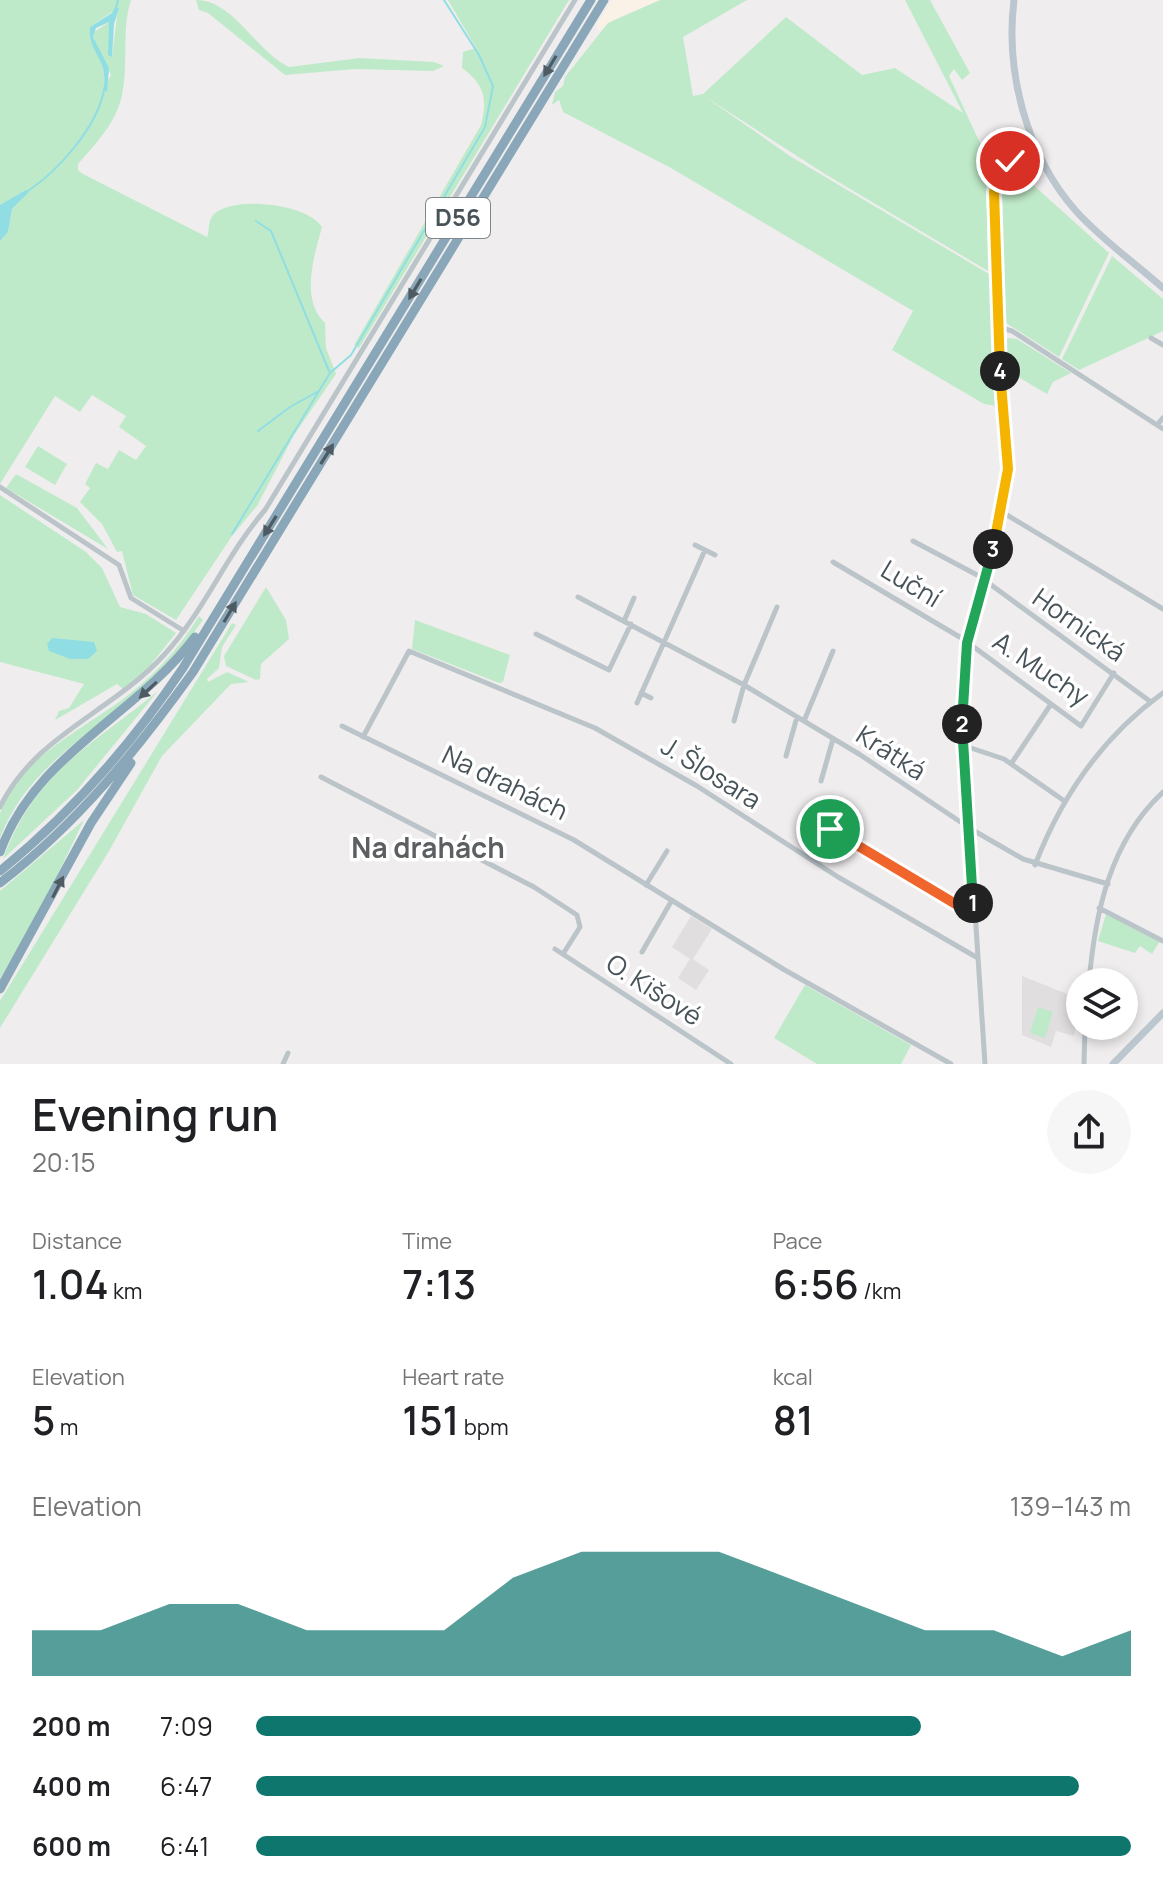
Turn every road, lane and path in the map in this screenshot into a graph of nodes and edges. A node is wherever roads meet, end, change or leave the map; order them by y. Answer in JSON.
{"nodes":[{"id":1,"x":575,"y":0,"type":"edge"},
{"id":2,"x":591,"y":0,"type":"edge"},
{"id":3,"x":604,"y":0,"type":"edge"},
{"id":4,"x":1014,"y":0,"type":"edge"},
{"id":5,"x":1035,"y":143,"type":"junction"},
{"id":6,"x":1163,"y":288,"type":"edge"},
{"id":7,"x":998,"y":327,"type":"junction"},
{"id":8,"x":1151,"y":338,"type":"dead end"},
{"id":9,"x":1163,"y":345,"type":"edge"},
{"id":10,"x":1163,"y":418,"type":"edge"},
{"id":11,"x":1160,"y":427,"type":"edge"},
{"id":12,"x":0,"y":487,"type":"edge"},
{"id":13,"x":1002,"y":512,"type":"junction"},
{"id":14,"x":913,"y":541,"type":"dead end"},
{"id":15,"x":695,"y":545,"type":"dead end"},
{"id":16,"x":705,"y":550,"type":"junction"},
{"id":17,"x":715,"y":555,"type":"dead end"},
{"id":18,"x":833,"y":562,"type":"dead end"},
{"id":19,"x":983,"y":583,"type":"junction"},
{"id":20,"x":233,"y":586,"type":"junction"},
{"id":21,"x":578,"y":597,"type":"dead end"},
{"id":22,"x":634,"y":598,"type":"dead end"},
{"id":23,"x":777,"y":607,"type":"dead end"},
{"id":24,"x":1163,"y":609,"type":"edge"},
{"id":25,"x":627,"y":623,"type":"junction"},
{"id":26,"x":184,"y":631,"type":"junction"},
{"id":27,"x":536,"y":634,"type":"dead end"},
{"id":28,"x":664,"y":641,"type":"junction"},
{"id":29,"x":967,"y":643,"type":"junction"},
{"id":30,"x":833,"y":651,"type":"dead end"},
{"id":31,"x":1114,"y":673,"type":"junction"},
{"id":32,"x":744,"y":685,"type":"junction"},
{"id":33,"x":641,"y":693,"type":"junction"},
{"id":34,"x":1163,"y":693,"type":"edge"},
{"id":35,"x":651,"y":698,"type":"dead end"},
{"id":36,"x":1151,"y":702,"type":"junction"},
{"id":37,"x":637,"y":703,"type":"dead end"},
{"id":38,"x":1051,"y":704,"type":"junction"},
{"id":39,"x":797,"y":717,"type":"junction"},
{"id":40,"x":734,"y":721,"type":"dead end"},
{"id":41,"x":804,"y":721,"type":"junction"},
{"id":42,"x":156,"y":723,"type":"junction"},
{"id":43,"x":342,"y":726,"type":"dead end"},
{"id":44,"x":363,"y":737,"type":"junction"},
{"id":45,"x":833,"y":739,"type":"junction"},
{"id":46,"x":962,"y":745,"type":"junction"},
{"id":47,"x":786,"y":756,"type":"dead end"},
{"id":48,"x":1011,"y":764,"type":"junction"},
{"id":49,"x":321,"y":777,"type":"dead end"},
{"id":50,"x":821,"y":781,"type":"dead end"},
{"id":51,"x":1163,"y":792,"type":"edge"},
{"id":52,"x":1063,"y":800,"type":"junction"},
{"id":53,"x":0,"y":807,"type":"edge"},
{"id":54,"x":967,"y":827,"type":"junction"},
{"id":55,"x":830,"y":829,"type":"dead end"},
{"id":56,"x":667,"y":851,"type":"dead end"},
{"id":57,"x":0,"y":852,"type":"edge"},
{"id":58,"x":1035,"y":865,"type":"junction"},
{"id":59,"x":0,"y":871,"type":"edge"},
{"id":60,"x":0,"y":883,"type":"edge"},
{"id":61,"x":1108,"y":884,"type":"junction"},
{"id":62,"x":646,"y":885,"type":"junction"},
{"id":63,"x":672,"y":900,"type":"junction"},
{"id":64,"x":1099,"y":908,"type":"junction"},
{"id":65,"x":974,"y":915,"type":"junction"},
{"id":66,"x":1163,"y":941,"type":"edge"},
{"id":67,"x":555,"y":949,"type":"dead end"},
{"id":68,"x":642,"y":952,"type":"dead end"},
{"id":69,"x":563,"y":954,"type":"junction"},
{"id":70,"x":977,"y":958,"type":"junction"},
{"id":71,"x":1091,"y":968,"type":"edge"},
{"id":72,"x":0,"y":989,"type":"edge"},
{"id":73,"x":1162,"y":1015,"type":"edge"},
{"id":74,"x":1085,"y":1040,"type":"edge"},
{"id":75,"x":288,"y":1053,"type":"dead end"},
{"id":76,"x":283,"y":1064,"type":"edge"},
{"id":77,"x":731,"y":1064,"type":"edge"},
{"id":78,"x":951,"y":1064,"type":"edge"},
{"id":79,"x":985,"y":1064,"type":"edge"},
{"id":80,"x":1084,"y":1064,"type":"edge"},
{"id":81,"x":1113,"y":1064,"type":"edge"}],
"edges":[{"from":1,"to":26,"type":"street"},
{"from":2,"to":20,"type":"highway","number":"D56","one_way":true},
{"from":42,"to":3,"type":"highway","number":"D56","one_way":true},
{"from":4,"to":5,"type":"street"},
{"from":5,"to":6,"type":"street"},
{"from":5,"to":7,"type":"street"},
{"from":7,"to":11,"type":"street"},
{"from":7,"to":13,"type":"street"},
{"from":8,"to":9,"type":"street"},
{"from":10,"to":11,"type":"street"},
{"from":12,"to":26,"type":"street"},
{"from":13,"to":19,"type":"street"},
{"from":13,"to":24,"type":"street"},
{"from":14,"to":19,"type":"street","name":"Hornická"},
{"from":15,"to":16,"type":"street"},
{"from":16,"to":17,"type":"street"},
{"from":16,"to":28,"type":"street"},
{"from":18,"to":29,"type":"street","name":"Luční"},
{"from":19,"to":29,"type":"street"},
{"from":19,"to":31,"type":"street","name":"Hornická"},
{"from":20,"to":57,"type":"highway","one_way":true},
{"from":20,"to":59,"type":"highway","number":"D56"},
{"from":21,"to":25,"type":"street","name":"Krátká"},
{"from":22,"to":25,"type":"street"},
{"from":23,"to":32,"type":"street"},
{"from":25,"to":27,"type":"street"},
{"from":25,"to":28,"type":"street","name":"Krátká"},
{"from":26,"to":53,"type":"street"},
{"from":28,"to":32,"type":"street","name":"Krátká"},
{"from":28,"to":33,"type":"street"},
{"from":29,"to":38,"type":"street","name":"A. Muchy"},
{"from":29,"to":46,"type":"street"},
{"from":30,"to":41,"type":"street"},
{"from":31,"to":36,"type":"street","name":"Hornická"},
{"from":31,"to":38,"type":"street","name":"A. Muchy"},
{"from":32,"to":39,"type":"street","name":"Krátká"},
{"from":32,"to":40,"type":"street"},
{"from":33,"to":35,"type":"street"},
{"from":33,"to":37,"type":"street"},
{"from":34,"to":36,"type":"street"},
{"from":36,"to":52,"type":"street"},
{"from":38,"to":48,"type":"street"},
{"from":39,"to":41,"type":"street","name":"Krátká"},
{"from":39,"to":47,"type":"street"},
{"from":41,"to":45,"type":"street","name":"Krátká"},
{"from":42,"to":60,"type":"highway","number":"D56"},
{"from":72,"to":42,"type":"highway","one_way":true},
{"from":43,"to":44,"type":"street","name":"Na drahách"},
{"from":44,"to":62,"type":"street","name":"Na drahách"},
{"from":44,"to":70,"type":"street","name":"J. Šlosara"},
{"from":45,"to":50,"type":"street","name":"Krátká"},
{"from":45,"to":54,"type":"street","name":"Krátká"},
{"from":46,"to":48,"type":"street"},
{"from":46,"to":54,"type":"street"},
{"from":48,"to":52,"type":"street"},
{"from":49,"to":69,"type":"street"},
{"from":51,"to":61,"type":"street"},
{"from":52,"to":58,"type":"street"},
{"from":54,"to":58,"type":"street","name":"Krátká"},
{"from":54,"to":65,"type":"street"},
{"from":55,"to":65,"type":"street"},
{"from":56,"to":62,"type":"street"},
{"from":58,"to":61,"type":"street","name":"Krátká"},
{"from":61,"to":64,"type":"street"},
{"from":62,"to":63,"type":"street","name":"Na drahách"},
{"from":63,"to":68,"type":"street"},
{"from":63,"to":78,"type":"street","name":"Na drahách"},
{"from":64,"to":66,"type":"street"},
{"from":64,"to":71,"type":"street"},
{"from":65,"to":70,"type":"street"},
{"from":67,"to":69,"type":"street","name":"O. Kišové"},
{"from":69,"to":77,"type":"street","name":"O. Kišové"},
{"from":70,"to":79,"type":"street"},
{"from":73,"to":81,"type":"street"},
{"from":74,"to":80,"type":"street"},
{"from":75,"to":76,"type":"street"}]}
